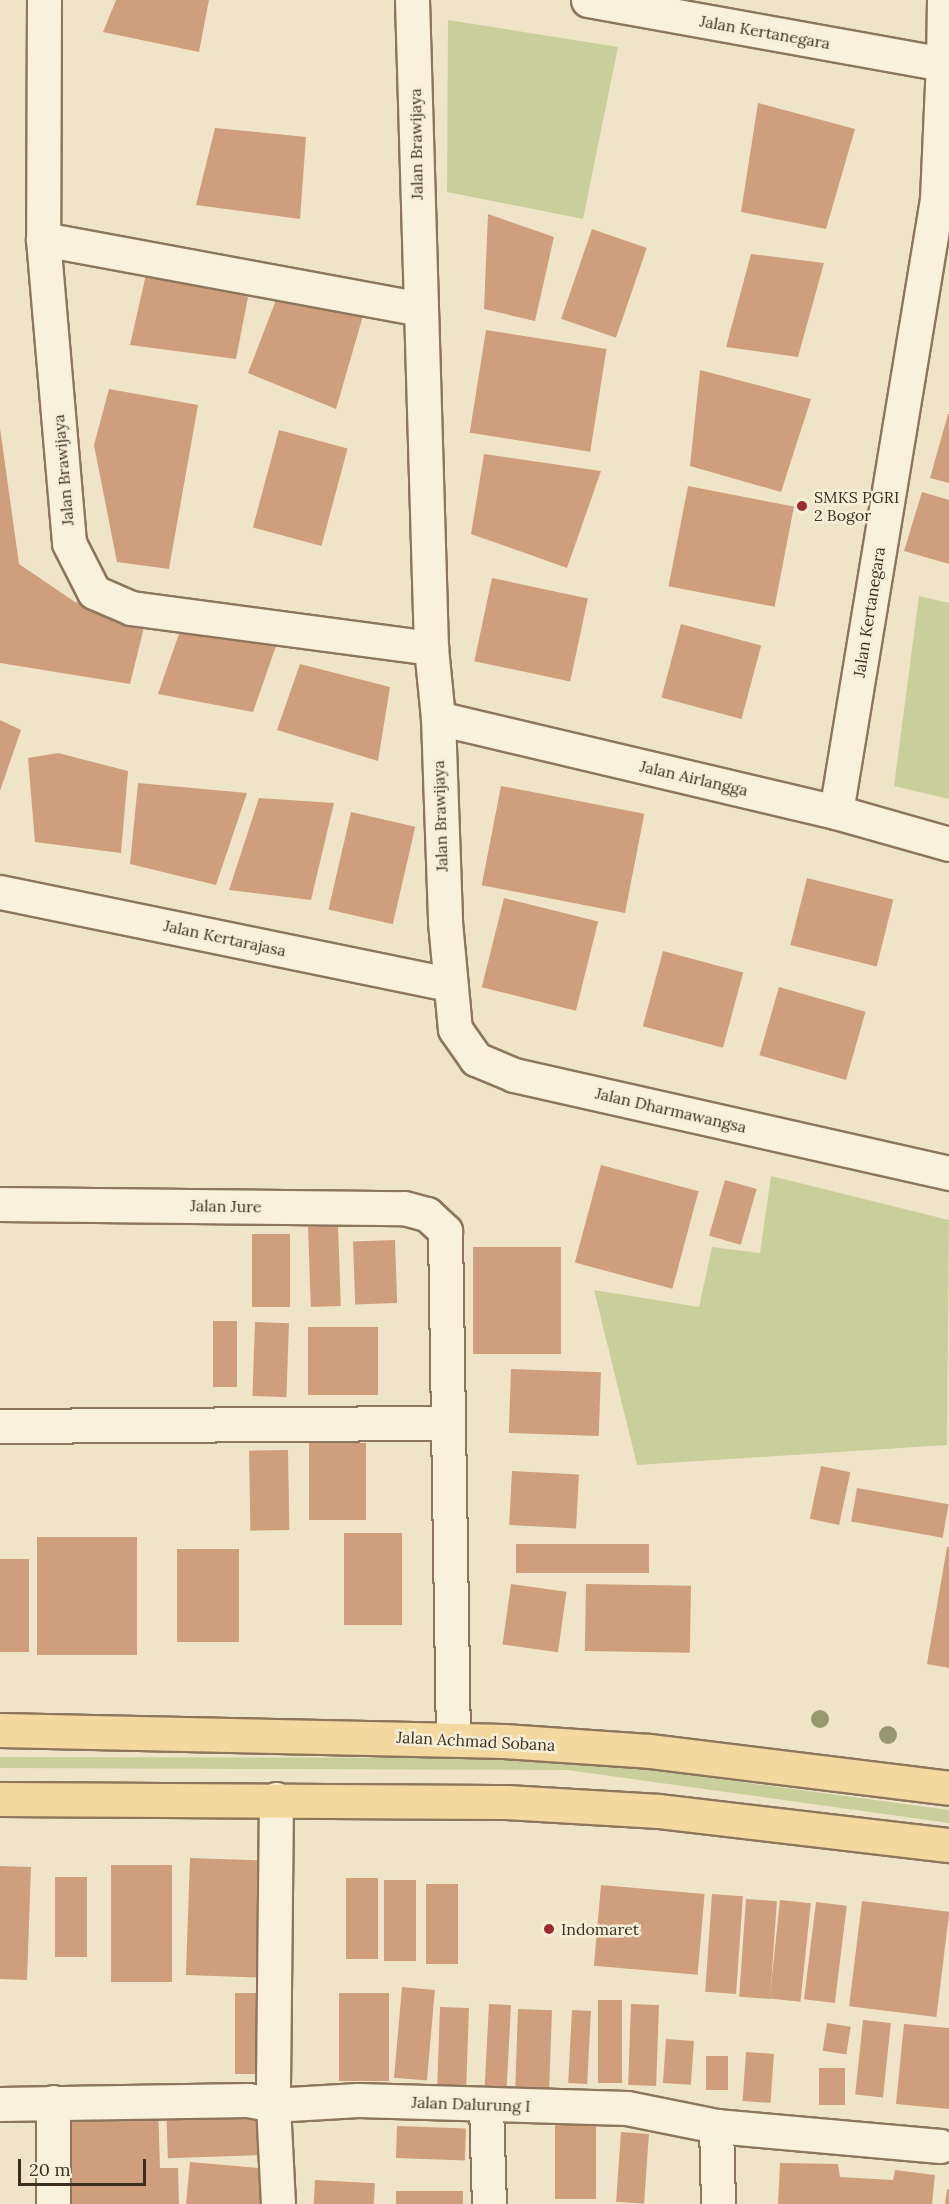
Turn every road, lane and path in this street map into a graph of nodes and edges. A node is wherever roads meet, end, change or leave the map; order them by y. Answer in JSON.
{"nodes":[{"id":1,"x":44,"y":0,"type":"edge"},
{"id":2,"x":412,"y":0,"type":"edge"},
{"id":3,"x":588,"y":0,"type":"edge"},
{"id":4,"x":944,"y":0,"type":"edge"},
{"id":5,"x":943,"y":64,"type":"junction"},
{"id":6,"x":943,"y":201,"type":"edge"},
{"id":7,"x":43,"y":238,"type":"junction"},
{"id":8,"x":420,"y":309,"type":"junction"},
{"id":9,"x":431,"y":648,"type":"junction"},
{"id":10,"x":438,"y":718,"type":"junction"},
{"id":11,"x":836,"y":812,"type":"junction"},
{"id":12,"x":949,"y":844,"type":"edge"},
{"id":13,"x":0,"y":892,"type":"edge"},
{"id":14,"x":450,"y":984,"type":"junction"},
{"id":15,"x":949,"y":1173,"type":"edge"},
{"id":16,"x":0,"y":1204,"type":"edge"},
{"id":17,"x":448,"y":1423,"type":"junction"},
{"id":18,"x":0,"y":1426,"type":"edge"},
{"id":19,"x":0,"y":1730,"type":"edge"},
{"id":20,"x":453,"y":1738,"type":"junction"},
{"id":21,"x":949,"y":1788,"type":"edge"},
{"id":22,"x":0,"y":1799,"type":"edge"},
{"id":23,"x":276,"y":1799,"type":"junction"},
{"id":24,"x":949,"y":1845,"type":"edge"},
{"id":25,"x":53,"y":2102,"type":"junction"},
{"id":26,"x":0,"y":2104,"type":"edge"},
{"id":27,"x":273,"y":2104,"type":"junction"},
{"id":28,"x":486,"y":2105,"type":"junction"},
{"id":29,"x":716,"y":2126,"type":"junction"},
{"id":30,"x":940,"y":2146,"type":"dead end"},
{"id":31,"x":53,"y":2204,"type":"edge"},
{"id":32,"x":278,"y":2204,"type":"edge"},
{"id":33,"x":489,"y":2204,"type":"edge"},
{"id":34,"x":718,"y":2204,"type":"edge"}],
"edges":[{"from":1,"to":7,"type":"street","name":"Jalan Brawijaya"},
{"from":2,"to":8,"type":"street","name":"Jalan Brawijaya"},
{"from":3,"to":5,"type":"street","name":"Jalan Kertanegara"},
{"from":4,"to":5,"type":"street","name":"Jalan Kertanegara"},
{"from":5,"to":6,"type":"street","name":"Jalan Kertanegara"},
{"from":6,"to":11,"type":"street","name":"Jalan Kertanegara"},
{"from":7,"to":8,"type":"street"},
{"from":7,"to":9,"type":"street","name":"Jalan Brawijaya"},
{"from":8,"to":9,"type":"street","name":"Jalan Brawijaya"},
{"from":9,"to":10,"type":"street","name":"Jalan Brawijaya"},
{"from":10,"to":11,"type":"street","name":"Jalan Airlangga"},
{"from":10,"to":14,"type":"street","name":"Jalan Brawijaya"},
{"from":11,"to":12,"type":"street","name":"Jalan Airlangga"},
{"from":13,"to":14,"type":"street","name":"Jalan Kertarajasa"},
{"from":14,"to":15,"type":"street","name":"Jalan Dharmawangsa"},
{"from":16,"to":17,"type":"street","name":"Jalan Jure"},
{"from":17,"to":18,"type":"street"},
{"from":17,"to":20,"type":"street"},
{"from":19,"to":20,"type":"main road","name":"Jalan Achmad Sobana"},
{"from":20,"to":21,"type":"main road","name":"Jalan Achmad Sobana"},
{"from":22,"to":23,"type":"main road"},
{"from":23,"to":24,"type":"main road"},
{"from":23,"to":27,"type":"street"},
{"from":25,"to":26,"type":"street","name":"Jalan Dalurung I"},
{"from":25,"to":27,"type":"street","name":"Jalan Dalurung I"},
{"from":25,"to":31,"type":"street"},
{"from":27,"to":28,"type":"street","name":"Jalan Dalurung I"},
{"from":27,"to":32,"type":"street"},
{"from":28,"to":29,"type":"street","name":"Jalan Dalurung I"},
{"from":28,"to":33,"type":"street"},
{"from":29,"to":30,"type":"street","name":"Jalan Dalurung I"},
{"from":29,"to":34,"type":"street"}]}
